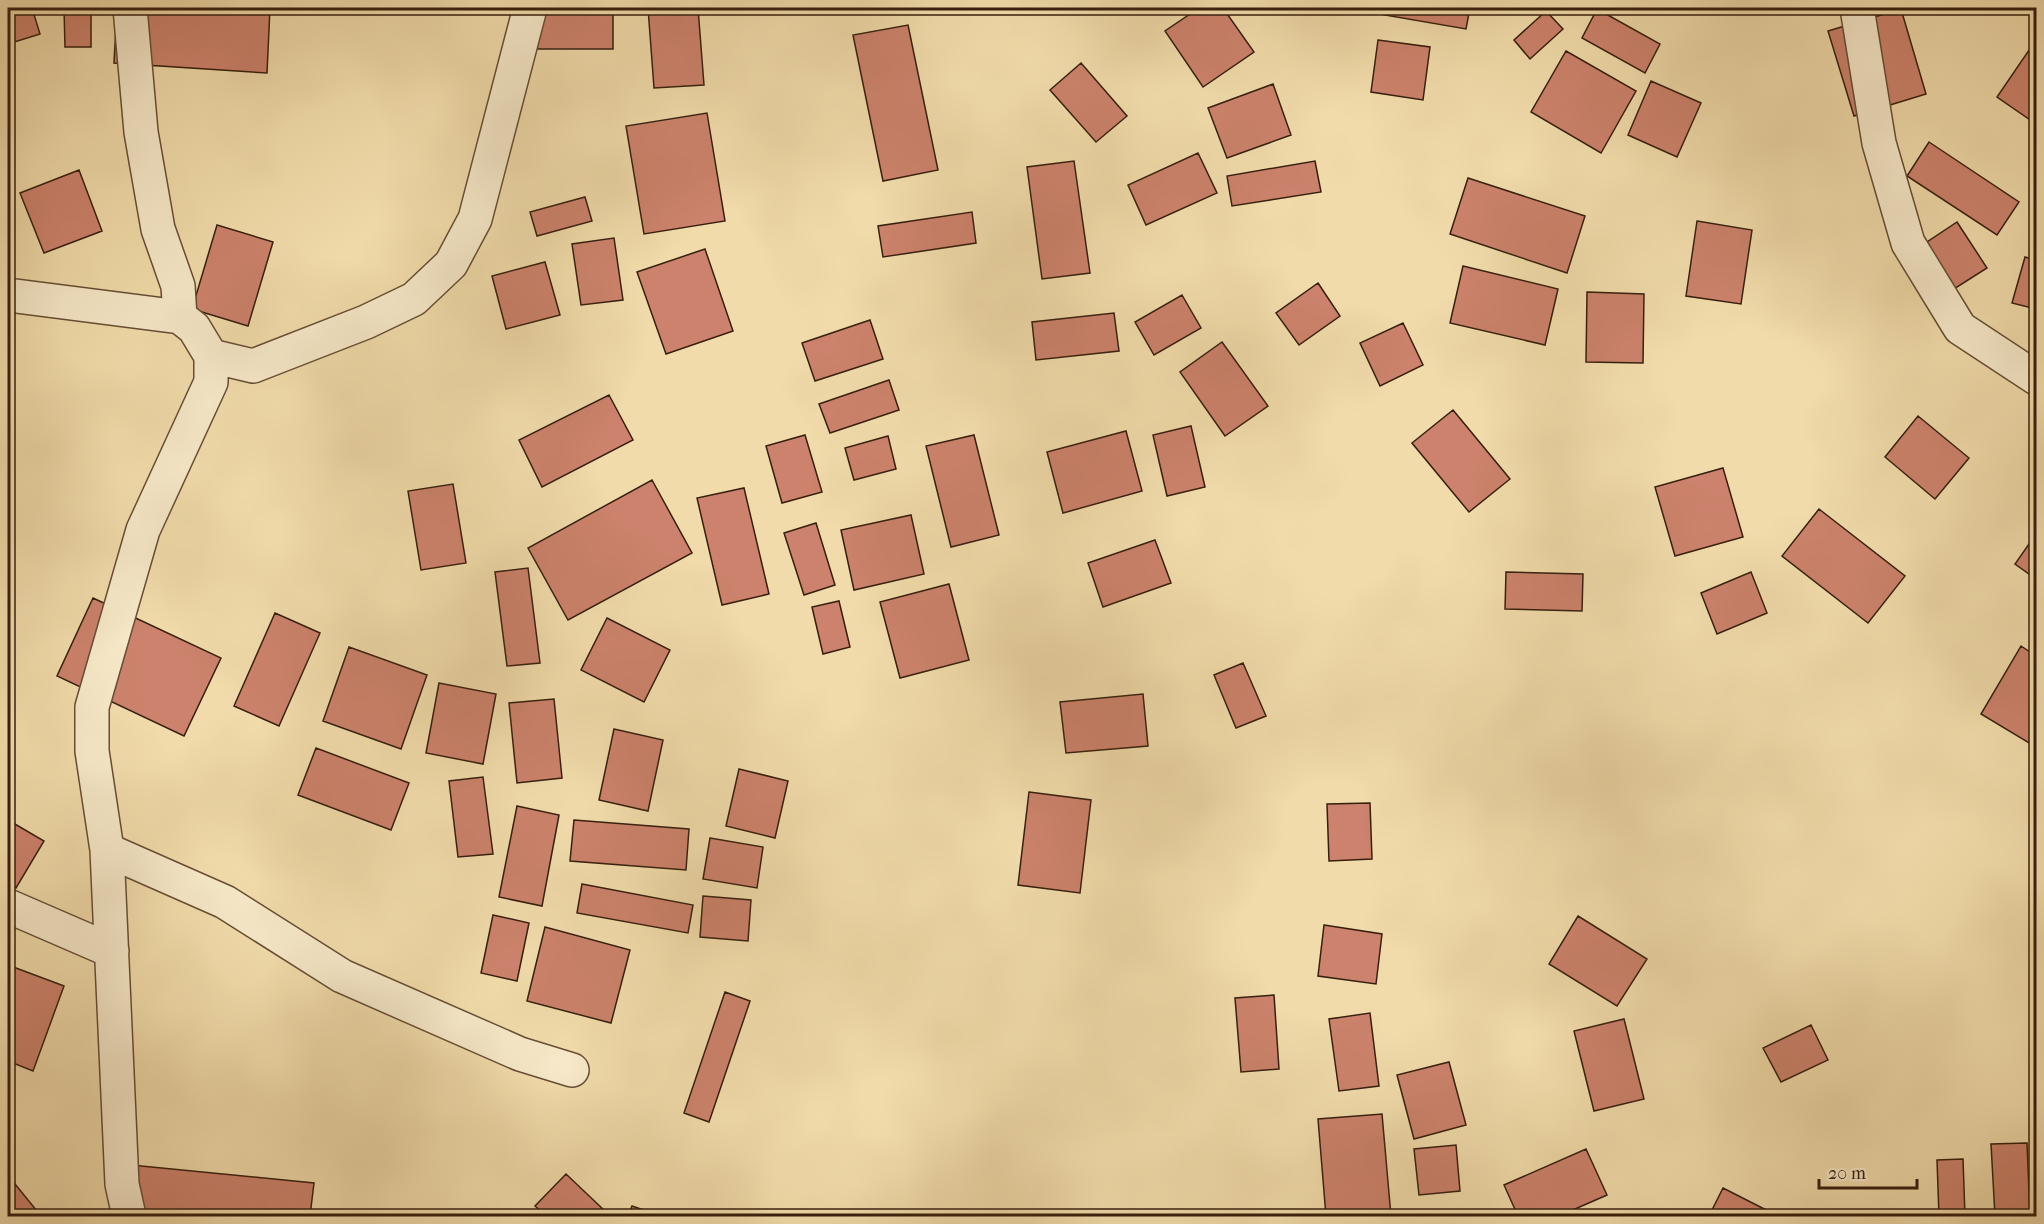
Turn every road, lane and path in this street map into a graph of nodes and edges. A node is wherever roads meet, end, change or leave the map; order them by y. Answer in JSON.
{"nodes":[{"id":1,"x":130,"y":8,"type":"edge"},
{"id":2,"x":530,"y":8,"type":"edge"},
{"id":3,"x":1857,"y":8,"type":"edge"},
{"id":4,"x":8,"y":295,"type":"edge"},
{"id":5,"x":180,"y":317,"type":"junction"},
{"id":6,"x":211,"y":356,"type":"junction"},
{"id":7,"x":2037,"y":378,"type":"edge"},
{"id":8,"x":107,"y":850,"type":"junction"},
{"id":9,"x":8,"y":906,"type":"edge"},
{"id":10,"x":112,"y":951,"type":"junction"},
{"id":11,"x":572,"y":1070,"type":"dead end"},
{"id":12,"x":129,"y":1216,"type":"edge"}],
"edges":[{"from":1,"to":5,"type":"street"},
{"from":2,"to":6,"type":"street"},
{"from":3,"to":7,"type":"street"},
{"from":4,"to":5,"type":"street"},
{"from":5,"to":6,"type":"street"},
{"from":6,"to":8,"type":"street"},
{"from":8,"to":10,"type":"street"},
{"from":8,"to":11,"type":"street"},
{"from":9,"to":10,"type":"street"},
{"from":10,"to":12,"type":"street"}]}
